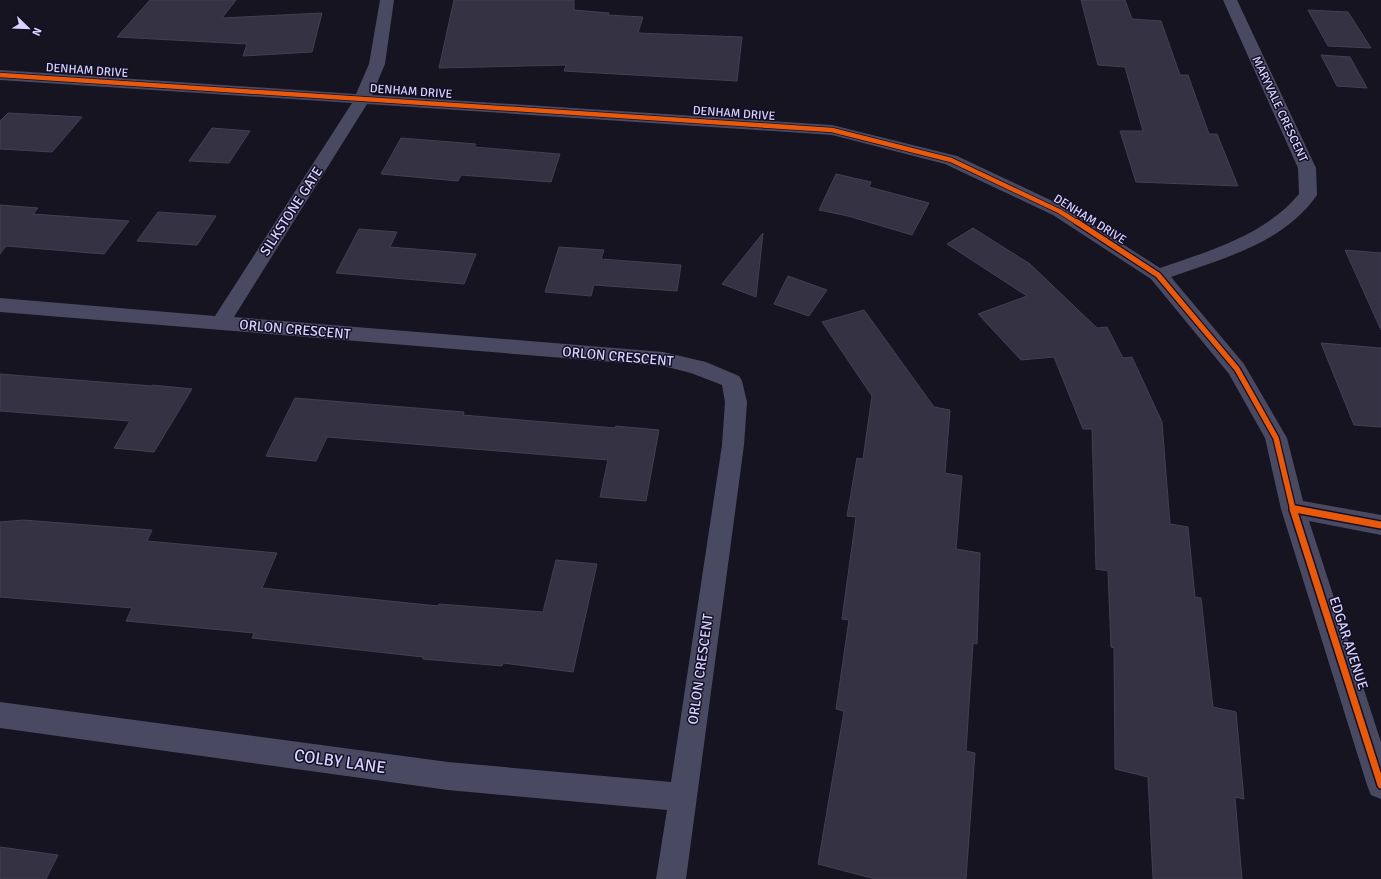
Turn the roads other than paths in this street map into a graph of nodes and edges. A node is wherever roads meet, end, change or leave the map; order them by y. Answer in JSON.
{"nodes":[{"id":1,"x":387,"y":0,"type":"edge"},
{"id":2,"x":1230,"y":0,"type":"edge"},
{"id":3,"x":0,"y":75,"type":"edge"},
{"id":4,"x":362,"y":99,"type":"junction"},
{"id":5,"x":1158,"y":275,"type":"junction"},
{"id":6,"x":0,"y":305,"type":"edge"},
{"id":7,"x":220,"y":323,"type":"junction"},
{"id":8,"x":1293,"y":509,"type":"junction"},
{"id":9,"x":1381,"y":524,"type":"edge"},
{"id":10,"x":0,"y":715,"type":"edge"},
{"id":11,"x":1381,"y":785,"type":"edge"},
{"id":12,"x":682,"y":797,"type":"junction"},
{"id":13,"x":671,"y":879,"type":"edge"}],
"edges":[{"from":1,"to":4,"type":"street","name":"SILKSTONE GATE"},
{"from":2,"to":5,"type":"street","name":"MARYVALE CRESCENT"},
{"from":3,"to":4,"type":"street","name":"DENHAM DRIVE"},
{"from":4,"to":5,"type":"street","name":"DENHAM DRIVE"},
{"from":4,"to":7,"type":"street","name":"SILKSTONE GATE"},
{"from":5,"to":8,"type":"street","name":"DENHAM DRIVE"},
{"from":6,"to":7,"type":"street","name":"ORLON CRESCENT"},
{"from":7,"to":12,"type":"street","name":"ORLON CRESCENT"},
{"from":8,"to":9,"type":"street"},
{"from":8,"to":11,"type":"street","name":"EDGAR AVENUE"},
{"from":10,"to":12,"type":"street","name":"COLBY LANE"},
{"from":12,"to":13,"type":"street","name":"ORLON CRESCENT"}]}
